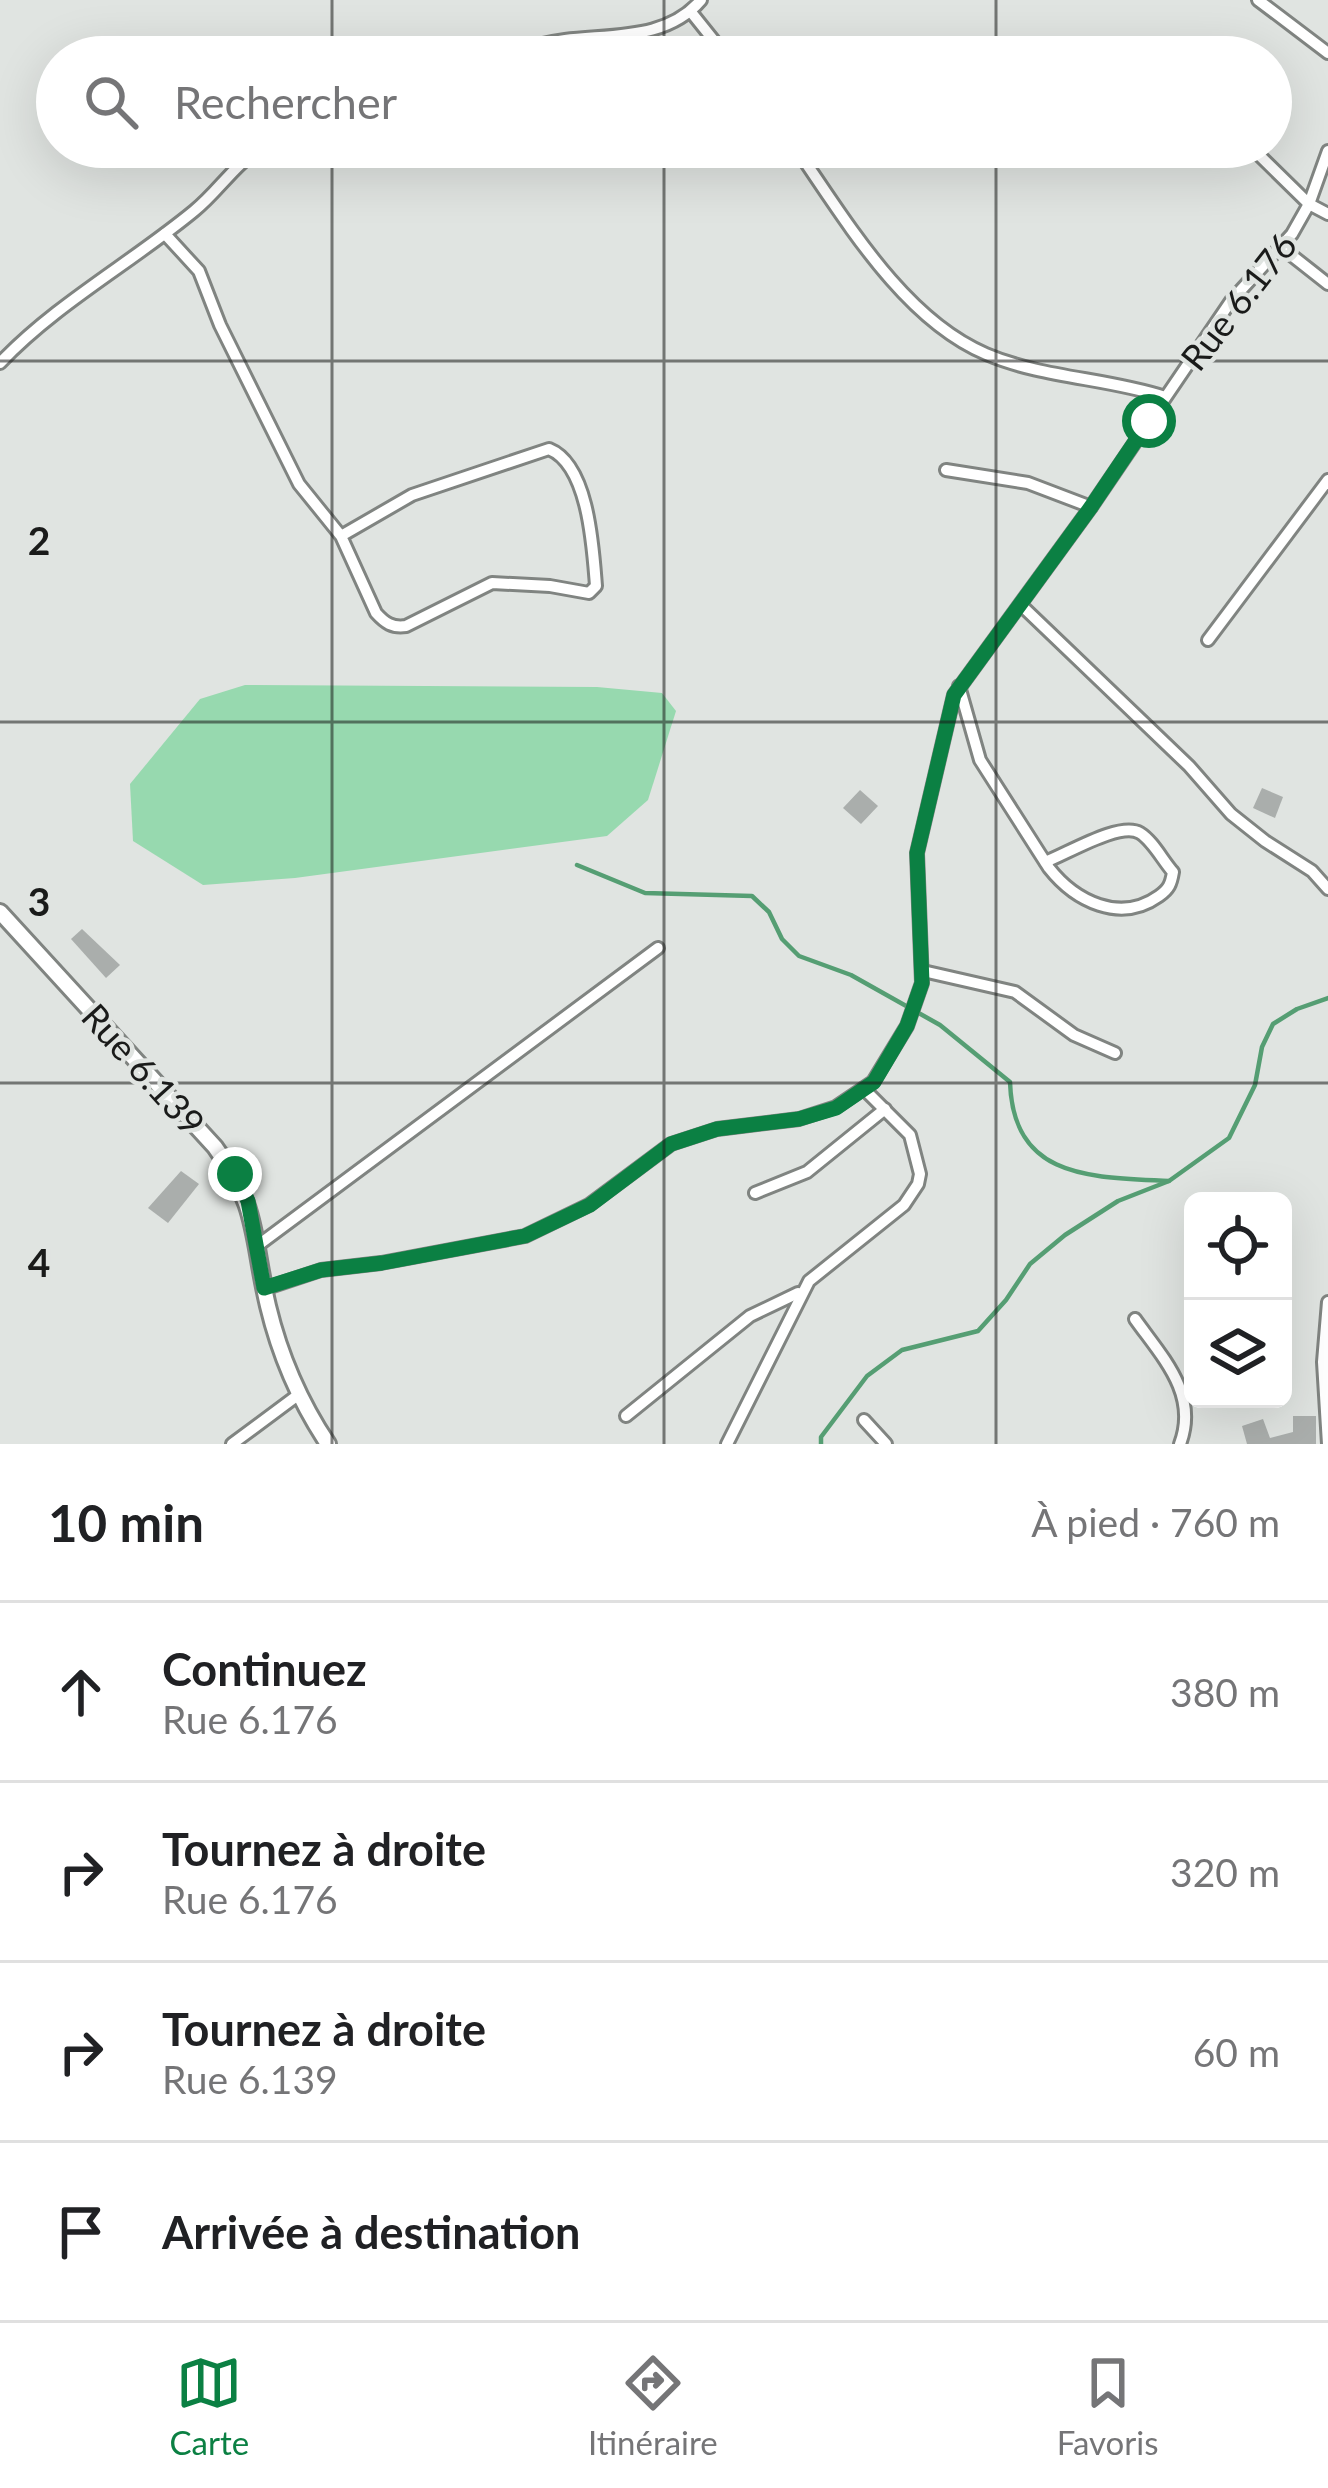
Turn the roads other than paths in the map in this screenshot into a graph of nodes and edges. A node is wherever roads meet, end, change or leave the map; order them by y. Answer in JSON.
{"nodes":[{"id":1,"x":700,"y":0,"type":"edge"},
{"id":2,"x":1258,"y":0,"type":"edge"},
{"id":3,"x":691,"y":12,"type":"junction"},
{"id":4,"x":626,"y":36,"type":"edge"},
{"id":5,"x":710,"y":36,"type":"edge"},
{"id":6,"x":1328,"y":53,"type":"edge"},
{"id":7,"x":1328,"y":151,"type":"edge"},
{"id":8,"x":234,"y":168,"type":"edge"},
{"id":9,"x":811,"y":168,"type":"edge"},
{"id":10,"x":1272,"y":168,"type":"edge"},
{"id":11,"x":1309,"y":204,"type":"junction"},
{"id":12,"x":1328,"y":214,"type":"edge"},
{"id":13,"x":165,"y":234,"type":"junction"},
{"id":14,"x":1282,"y":247,"type":"junction"},
{"id":15,"x":1328,"y":284,"type":"edge"},
{"id":16,"x":0,"y":363,"type":"edge"},
{"id":17,"x":1165,"y":397,"type":"junction"},
{"id":18,"x":946,"y":470,"type":"dead end"},
{"id":19,"x":1328,"y":480,"type":"edge"},
{"id":20,"x":1091,"y":507,"type":"junction"},
{"id":21,"x":341,"y":536,"type":"junction"},
{"id":22,"x":1021,"y":605,"type":"junction"},
{"id":23,"x":1208,"y":640,"type":"dead end"},
{"id":24,"x":958,"y":686,"type":"junction"},
{"id":25,"x":1045,"y":862,"type":"junction"},
{"id":26,"x":1328,"y":889,"type":"edge"},
{"id":27,"x":0,"y":912,"type":"edge"},
{"id":28,"x":658,"y":948,"type":"dead end"},
{"id":29,"x":923,"y":971,"type":"junction"},
{"id":30,"x":1115,"y":1053,"type":"dead end"},
{"id":31,"x":865,"y":1090,"type":"junction"},
{"id":32,"x":885,"y":1108,"type":"junction"},
{"id":33,"x":755,"y":1193,"type":"dead end"},
{"id":34,"x":257,"y":1246,"type":"junction"},
{"id":35,"x":264,"y":1288,"type":"junction"},
{"id":36,"x":801,"y":1292,"type":"junction"},
{"id":37,"x":1328,"y":1302,"type":"edge"},
{"id":38,"x":1135,"y":1319,"type":"dead end"},
{"id":39,"x":298,"y":1395,"type":"junction"},
{"id":40,"x":626,"y":1417,"type":"dead end"},
{"id":41,"x":864,"y":1420,"type":"dead end"},
{"id":42,"x":232,"y":1444,"type":"edge"},
{"id":43,"x":328,"y":1444,"type":"edge"},
{"id":44,"x":727,"y":1444,"type":"edge"},
{"id":45,"x":886,"y":1444,"type":"edge"},
{"id":46,"x":1180,"y":1444,"type":"edge"},
{"id":47,"x":1328,"y":1444,"type":"edge"}],
"edges":[{"from":1,"to":3,"type":"street"},
{"from":2,"to":6,"type":"street"},
{"from":3,"to":4,"type":"street"},
{"from":3,"to":5,"type":"street"},
{"from":7,"to":11,"type":"street","name":"Rue 6.176"},
{"from":8,"to":13,"type":"street"},
{"from":9,"to":17,"type":"street"},
{"from":10,"to":11,"type":"street"},
{"from":11,"to":12,"type":"street"},
{"from":11,"to":14,"type":"street","name":"Rue 6.176"},
{"from":13,"to":16,"type":"street"},
{"from":13,"to":21,"type":"street"},
{"from":14,"to":15,"type":"street"},
{"from":14,"to":17,"type":"street","name":"Rue 6.176"},
{"from":17,"to":20,"type":"street","name":"Rue 6.176"},
{"from":18,"to":20,"type":"street"},
{"from":19,"to":23,"type":"street"},
{"from":20,"to":22,"type":"street","name":"Rue 6.176"},
{"from":21,"to":21,"type":"street"},
{"from":22,"to":24,"type":"street","name":"Rue 6.176"},
{"from":22,"to":26,"type":"street"},
{"from":24,"to":25,"type":"street"},
{"from":24,"to":29,"type":"street","name":"Rue 6.176"},
{"from":25,"to":25,"type":"street"},
{"from":27,"to":34,"type":"street","name":"Rue 6.139"},
{"from":28,"to":34,"type":"street"},
{"from":29,"to":30,"type":"street"},
{"from":29,"to":31,"type":"street","name":"Rue 6.176"},
{"from":31,"to":32,"type":"street"},
{"from":31,"to":35,"type":"street"},
{"from":32,"to":33,"type":"street"},
{"from":32,"to":36,"type":"street"},
{"from":34,"to":35,"type":"street","name":"Rue 6.139"},
{"from":35,"to":39,"type":"street","name":"Rue 6.139"},
{"from":36,"to":40,"type":"street"},
{"from":36,"to":44,"type":"street"},
{"from":37,"to":47,"type":"street"},
{"from":38,"to":46,"type":"street"},
{"from":39,"to":42,"type":"street"},
{"from":39,"to":43,"type":"street","name":"Rue 6.139"},
{"from":41,"to":45,"type":"street"}]}
